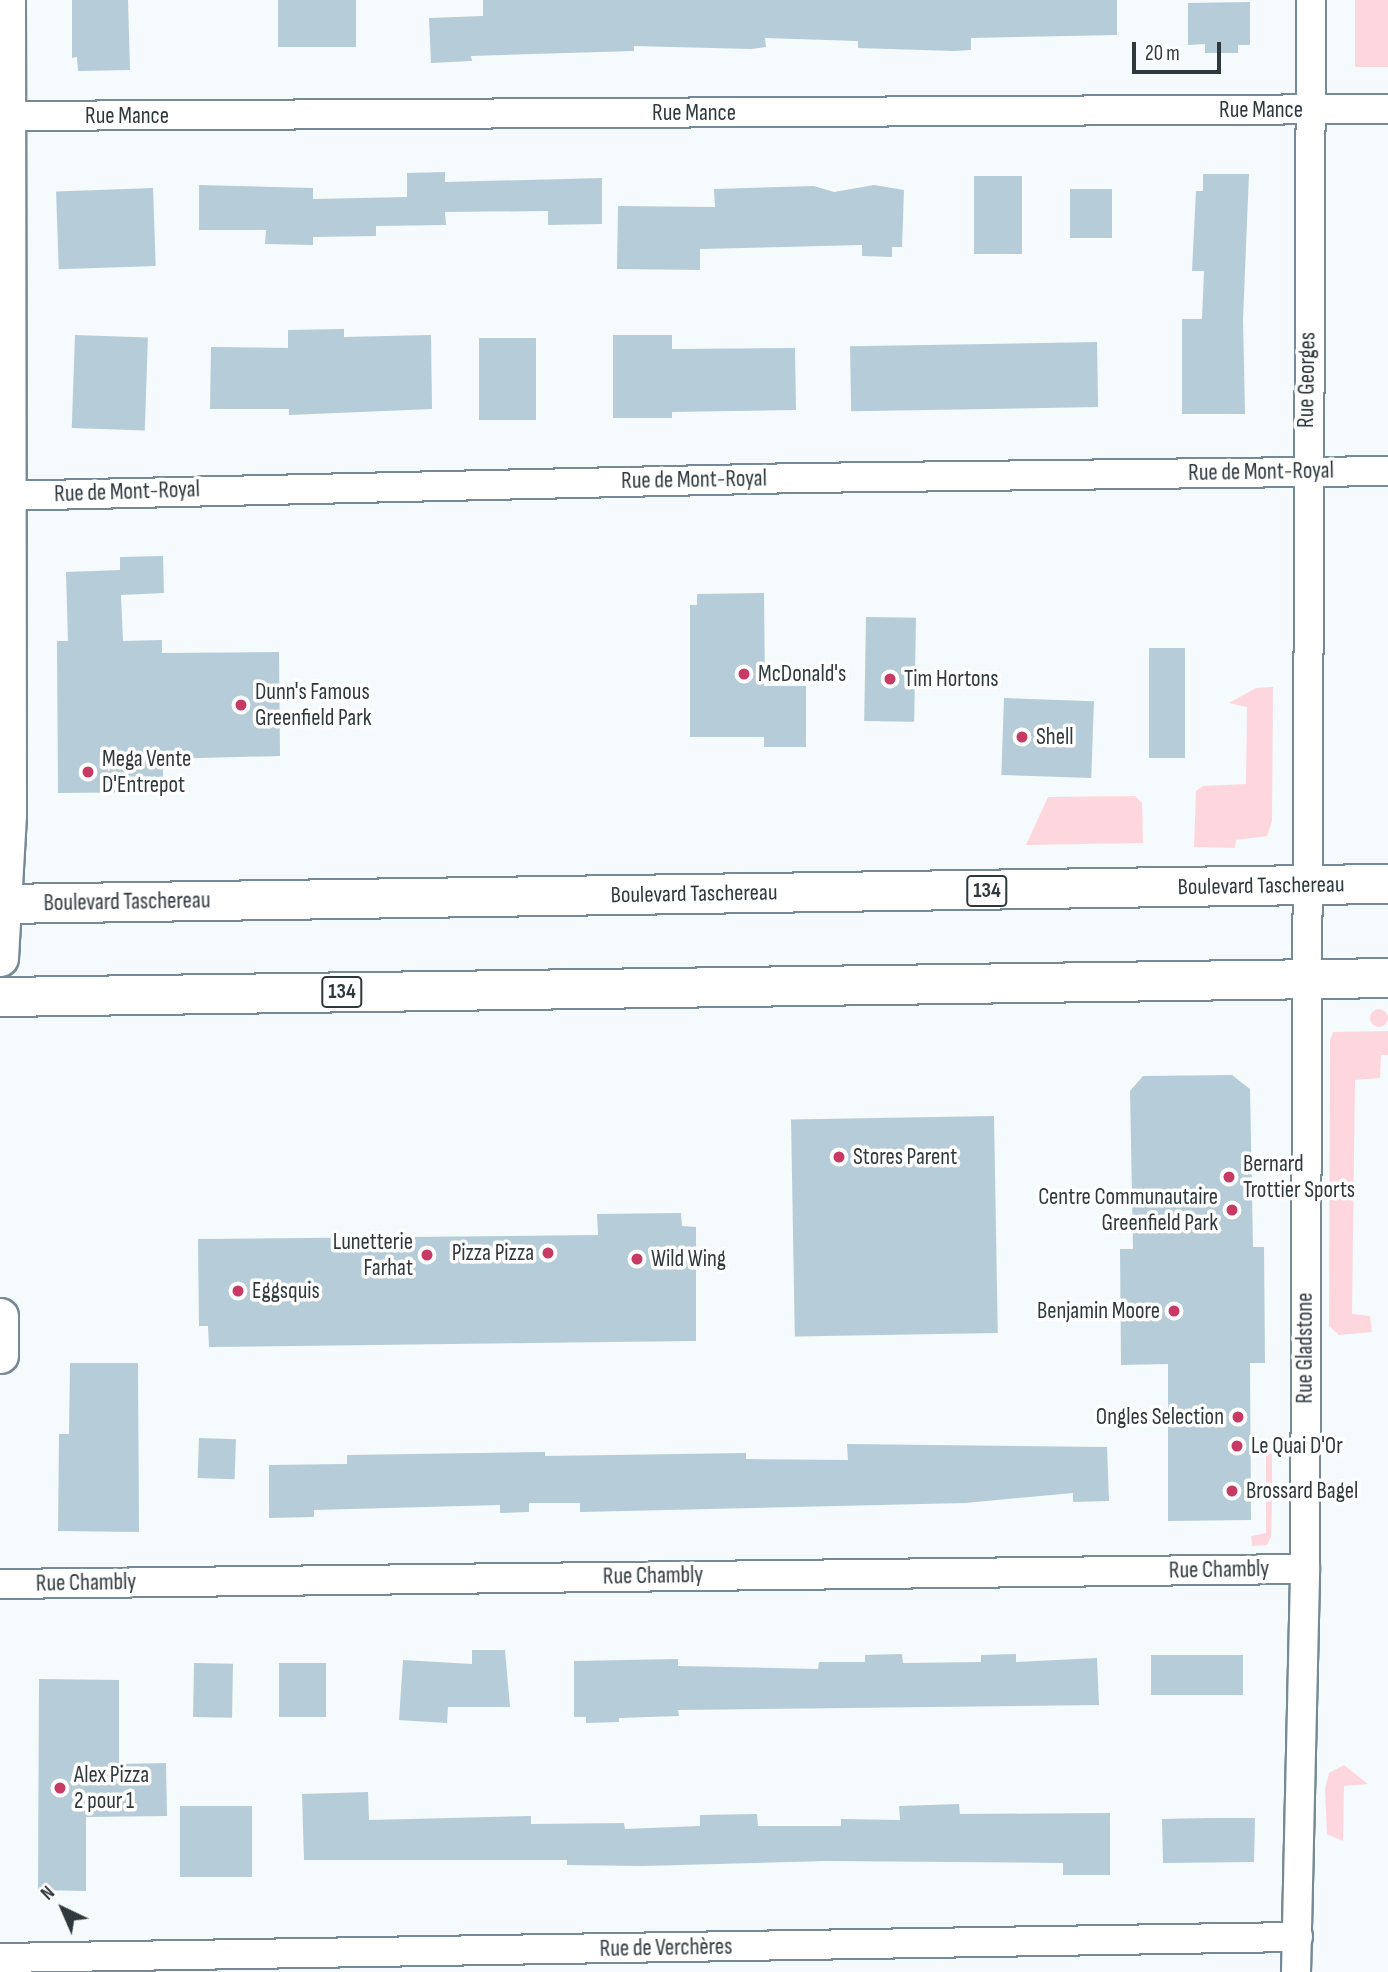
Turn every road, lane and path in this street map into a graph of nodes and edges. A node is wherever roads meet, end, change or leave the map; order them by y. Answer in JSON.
{"nodes":[{"id":1,"x":7,"y":0,"type":"edge"},
{"id":2,"x":1311,"y":0,"type":"edge"},
{"id":3,"x":1388,"y":108,"type":"edge"},
{"id":4,"x":1310,"y":110,"type":"junction"},
{"id":5,"x":3,"y":116,"type":"edge"},
{"id":6,"x":1306,"y":470,"type":"junction"},
{"id":7,"x":1388,"y":471,"type":"edge"},
{"id":8,"x":3,"y":496,"type":"edge"},
{"id":9,"x":1388,"y":884,"type":"edge"},
{"id":10,"x":1306,"y":886,"type":"junction"},
{"id":11,"x":2,"y":904,"type":"edge"},
{"id":12,"x":0,"y":958,"type":"edge"},
{"id":13,"x":1388,"y":978,"type":"edge"},
{"id":14,"x":1305,"y":979,"type":"junction"},
{"id":15,"x":0,"y":997,"type":"edge"},
{"id":16,"x":0,"y":1316,"type":"edge"},
{"id":17,"x":0,"y":1355,"type":"edge"},
{"id":18,"x":1305,"y":1569,"type":"junction"},
{"id":19,"x":0,"y":1584,"type":"edge"},
{"id":20,"x":1298,"y":1937,"type":"junction"},
{"id":21,"x":0,"y":1958,"type":"edge"},
{"id":22,"x":1297,"y":1972,"type":"edge"}],
"edges":[{"from":1,"to":5,"type":"street"},
{"from":2,"to":4,"type":"street","name":"Rue Georges"},
{"from":3,"to":4,"type":"street","name":"Rue Mance"},
{"from":4,"to":5,"type":"street","name":"Rue Mance"},
{"from":4,"to":6,"type":"street","name":"Rue Georges"},
{"from":5,"to":8,"type":"street"},
{"from":6,"to":7,"type":"street","name":"Rue de Mont-Royal"},
{"from":6,"to":8,"type":"street","name":"Rue de Mont-Royal"},
{"from":6,"to":10,"type":"street","name":"Rue Georges"},
{"from":8,"to":11,"type":"street"},
{"from":9,"to":10,"type":"main road","name":"Boulevard Taschereau","number":"134"},
{"from":10,"to":11,"type":"main road","name":"Boulevard Taschereau","number":"134"},
{"from":10,"to":14,"type":"street","name":"Rue Gladstone"},
{"from":11,"to":12,"type":"street"},
{"from":13,"to":14,"type":"main road","number":"134"},
{"from":14,"to":15,"type":"main road","number":"134"},
{"from":14,"to":18,"type":"street","name":"Rue Gladstone"},
{"from":16,"to":17,"type":"street"},
{"from":18,"to":19,"type":"street","name":"Rue Chambly"},
{"from":18,"to":20,"type":"street","name":"Rue Gladstone"},
{"from":20,"to":21,"type":"street","name":"Rue de Verchères"},
{"from":20,"to":22,"type":"street"}]}
